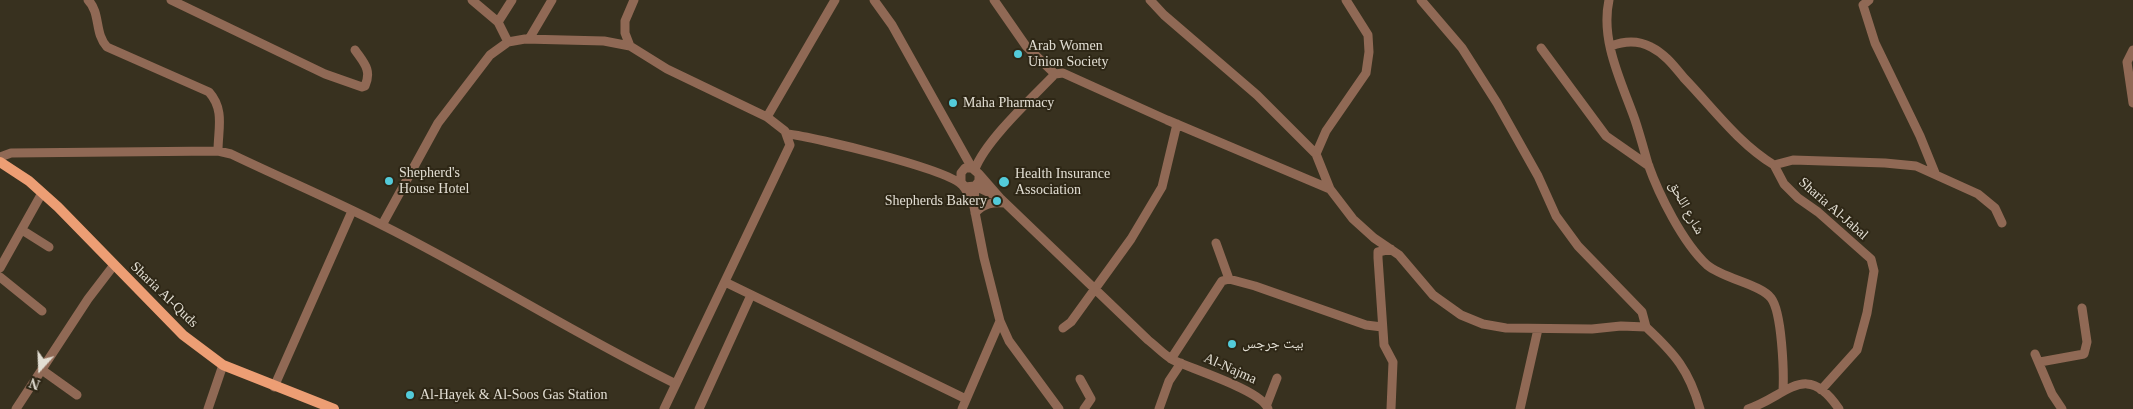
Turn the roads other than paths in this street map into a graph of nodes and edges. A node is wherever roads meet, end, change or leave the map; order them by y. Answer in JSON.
{"nodes":[{"id":1,"x":88,"y":0,"type":"edge"},
{"id":2,"x":171,"y":0,"type":"edge"},
{"id":3,"x":472,"y":0,"type":"edge"},
{"id":4,"x":512,"y":0,"type":"edge"},
{"id":5,"x":552,"y":0,"type":"edge"},
{"id":6,"x":634,"y":0,"type":"edge"},
{"id":7,"x":835,"y":0,"type":"edge"},
{"id":8,"x":874,"y":0,"type":"edge"},
{"id":9,"x":994,"y":0,"type":"edge"},
{"id":10,"x":1150,"y":0,"type":"edge"},
{"id":11,"x":1346,"y":0,"type":"edge"},
{"id":12,"x":1421,"y":0,"type":"edge"},
{"id":13,"x":1609,"y":0,"type":"edge"},
{"id":14,"x":1869,"y":0,"type":"edge"},
{"id":15,"x":498,"y":22,"type":"junction"},
{"id":16,"x":529,"y":39,"type":"junction"},
{"id":17,"x":508,"y":42,"type":"junction"},
{"id":18,"x":630,"y":46,"type":"junction"},
{"id":19,"x":1611,"y":46,"type":"junction"},
{"id":20,"x":1541,"y":48,"type":"dead end"},
{"id":21,"x":355,"y":50,"type":"dead end"},
{"id":22,"x":2133,"y":50,"type":"edge"},
{"id":23,"x":1055,"y":74,"type":"junction"},
{"id":24,"x":2133,"y":103,"type":"edge"},
{"id":25,"x":767,"y":117,"type":"junction"},
{"id":26,"x":1178,"y":124,"type":"junction"},
{"id":27,"x":788,"y":134,"type":"junction"},
{"id":28,"x":218,"y":151,"type":"junction"},
{"id":29,"x":1316,"y":154,"type":"junction"},
{"id":30,"x":0,"y":157,"type":"edge"},
{"id":31,"x":0,"y":162,"type":"edge"},
{"id":32,"x":1774,"y":165,"type":"junction"},
{"id":33,"x":1649,"y":166,"type":"junction"},
{"id":34,"x":975,"y":170,"type":"junction"},
{"id":35,"x":934,"y":171,"type":"junction"},
{"id":36,"x":960,"y":173,"type":"junction"},
{"id":37,"x":1935,"y":173,"type":"junction"},
{"id":38,"x":963,"y":185,"type":"junction"},
{"id":39,"x":975,"y":186,"type":"junction"},
{"id":40,"x":1330,"y":189,"type":"junction"},
{"id":41,"x":42,"y":193,"type":"junction"},
{"id":42,"x":1003,"y":201,"type":"junction"},
{"id":43,"x":975,"y":210,"type":"junction"},
{"id":44,"x":352,"y":211,"type":"junction"},
{"id":45,"x":2002,"y":223,"type":"dead end"},
{"id":46,"x":382,"y":225,"type":"junction"},
{"id":47,"x":22,"y":230,"type":"junction"},
{"id":48,"x":1216,"y":243,"type":"dead end"},
{"id":49,"x":49,"y":247,"type":"dead end"},
{"id":50,"x":1377,"y":250,"type":"junction"},
{"id":51,"x":114,"y":265,"type":"junction"},
{"id":52,"x":0,"y":268,"type":"edge"},
{"id":53,"x":0,"y":277,"type":"edge"},
{"id":54,"x":1229,"y":279,"type":"junction"},
{"id":55,"x":725,"y":282,"type":"junction"},
{"id":56,"x":1096,"y":288,"type":"junction"},
{"id":57,"x":751,"y":295,"type":"junction"},
{"id":58,"x":2082,"y":308,"type":"dead end"},
{"id":59,"x":42,"y":311,"type":"dead end"},
{"id":60,"x":1000,"y":321,"type":"junction"},
{"id":61,"x":1646,"y":327,"type":"junction"},
{"id":62,"x":1063,"y":328,"type":"dead end"},
{"id":63,"x":1382,"y":328,"type":"junction"},
{"id":64,"x":1538,"y":329,"type":"junction"},
{"id":65,"x":1009,"y":341,"type":"junction"},
{"id":66,"x":989,"y":346,"type":"junction"},
{"id":67,"x":1171,"y":359,"type":"junction"},
{"id":68,"x":1181,"y":363,"type":"junction"},
{"id":69,"x":223,"y":365,"type":"junction"},
{"id":70,"x":42,"y":370,"type":"junction"},
{"id":71,"x":1277,"y":378,"type":"dead end"},
{"id":72,"x":1080,"y":379,"type":"dead end"},
{"id":73,"x":676,"y":384,"type":"junction"},
{"id":74,"x":274,"y":387,"type":"junction"},
{"id":75,"x":1821,"y":390,"type":"junction"},
{"id":76,"x":1783,"y":391,"type":"junction"},
{"id":77,"x":76,"y":395,"type":"dead end"},
{"id":78,"x":966,"y":399,"type":"junction"},
{"id":79,"x":1268,"y":406,"type":"edge"},
{"id":80,"x":1751,"y":408,"type":"edge"},
{"id":81,"x":16,"y":409,"type":"edge"},
{"id":82,"x":208,"y":409,"type":"edge"},
{"id":83,"x":334,"y":409,"type":"edge"},
{"id":84,"x":664,"y":409,"type":"edge"},
{"id":85,"x":698,"y":409,"type":"edge"},
{"id":86,"x":962,"y":409,"type":"edge"},
{"id":87,"x":1059,"y":409,"type":"edge"},
{"id":88,"x":1084,"y":409,"type":"edge"},
{"id":89,"x":1159,"y":409,"type":"edge"},
{"id":90,"x":1391,"y":409,"type":"edge"},
{"id":91,"x":1520,"y":409,"type":"edge"},
{"id":92,"x":1700,"y":409,"type":"edge"},
{"id":93,"x":1838,"y":409,"type":"edge"},
{"id":94,"x":2062,"y":409,"type":"edge"}],
"edges":[{"from":1,"to":28,"type":"street"},
{"from":2,"to":21,"type":"street"},
{"from":3,"to":15,"type":"street"},
{"from":4,"to":15,"type":"street"},
{"from":5,"to":16,"type":"street"},
{"from":6,"to":18,"type":"street"},
{"from":7,"to":25,"type":"street"},
{"from":8,"to":34,"type":"street"},
{"from":9,"to":23,"type":"street"},
{"from":10,"to":29,"type":"street"},
{"from":11,"to":29,"type":"street"},
{"from":12,"to":61,"type":"street"},
{"from":13,"to":19,"type":"street","name":"شارع اللحق"},
{"from":14,"to":37,"type":"street"},
{"from":15,"to":17,"type":"street"},
{"from":16,"to":17,"type":"street"},
{"from":16,"to":18,"type":"street"},
{"from":17,"to":46,"type":"street"},
{"from":18,"to":25,"type":"street"},
{"from":19,"to":32,"type":"street"},
{"from":19,"to":33,"type":"street","name":"شارع اللحق"},
{"from":20,"to":33,"type":"street"},
{"from":22,"to":24,"type":"street"},
{"from":23,"to":26,"type":"street"},
{"from":23,"to":34,"type":"street"},
{"from":25,"to":27,"type":"street"},
{"from":26,"to":40,"type":"street"},
{"from":26,"to":56,"type":"street"},
{"from":27,"to":35,"type":"street"},
{"from":27,"to":55,"type":"street"},
{"from":28,"to":30,"type":"street"},
{"from":28,"to":44,"type":"street"},
{"from":29,"to":40,"type":"street"},
{"from":31,"to":41,"type":"main road","name":"Sharia Al-Quds"},
{"from":32,"to":37,"type":"street","name":"Sharia Al-Jabal"},
{"from":32,"to":75,"type":"street","name":"Sharia Al-Jabal"},
{"from":33,"to":76,"type":"street","name":"شارع اللحق"},
{"from":34,"to":36,"type":"street"},
{"from":34,"to":39,"type":"street"},
{"from":34,"to":42,"type":"street"},
{"from":35,"to":36,"type":"street"},
{"from":35,"to":38,"type":"street"},
{"from":36,"to":38,"type":"street"},
{"from":37,"to":45,"type":"street","name":"Sharia Al-Jabal"},
{"from":38,"to":39,"type":"street"},
{"from":38,"to":43,"type":"street"},
{"from":39,"to":42,"type":"street"},
{"from":39,"to":43,"type":"street"},
{"from":40,"to":50,"type":"street"},
{"from":41,"to":47,"type":"street"},
{"from":41,"to":51,"type":"main road","name":"Sharia Al-Quds"},
{"from":42,"to":43,"type":"street"},
{"from":42,"to":56,"type":"street","name":"Al-Najma"},
{"from":43,"to":60,"type":"street"},
{"from":44,"to":46,"type":"street"},
{"from":44,"to":74,"type":"street"},
{"from":46,"to":73,"type":"street"},
{"from":47,"to":49,"type":"street"},
{"from":47,"to":52,"type":"street"},
{"from":48,"to":54,"type":"street"},
{"from":50,"to":63,"type":"street"},
{"from":50,"to":64,"type":"street"},
{"from":51,"to":69,"type":"main road","name":"Sharia Al-Quds"},
{"from":51,"to":70,"type":"street"},
{"from":53,"to":59,"type":"street"},
{"from":54,"to":63,"type":"street"},
{"from":54,"to":67,"type":"street"},
{"from":55,"to":57,"type":"street"},
{"from":55,"to":73,"type":"street"},
{"from":56,"to":62,"type":"street"},
{"from":56,"to":67,"type":"street","name":"Al-Najma"},
{"from":57,"to":78,"type":"street"},
{"from":57,"to":85,"type":"street"},
{"from":58,"to":94,"type":"street"},
{"from":60,"to":65,"type":"street"},
{"from":60,"to":66,"type":"street"},
{"from":61,"to":64,"type":"street"},
{"from":61,"to":92,"type":"street"},
{"from":63,"to":90,"type":"street"},
{"from":64,"to":91,"type":"street"},
{"from":65,"to":66,"type":"street"},
{"from":65,"to":87,"type":"street"},
{"from":66,"to":78,"type":"street"},
{"from":67,"to":68,"type":"street","name":"Al-Najma"},
{"from":68,"to":79,"type":"street","name":"Al-Najma"},
{"from":68,"to":89,"type":"street"},
{"from":69,"to":74,"type":"main road","name":"Sharia Al-Quds"},
{"from":69,"to":82,"type":"street"},
{"from":70,"to":77,"type":"street"},
{"from":70,"to":81,"type":"street"},
{"from":71,"to":79,"type":"street"},
{"from":72,"to":88,"type":"street"},
{"from":73,"to":84,"type":"street"},
{"from":74,"to":83,"type":"main road","name":"Sharia Al-Quds"},
{"from":75,"to":76,"type":"street"},
{"from":75,"to":93,"type":"street"},
{"from":76,"to":80,"type":"street"},
{"from":78,"to":86,"type":"street"}]}
